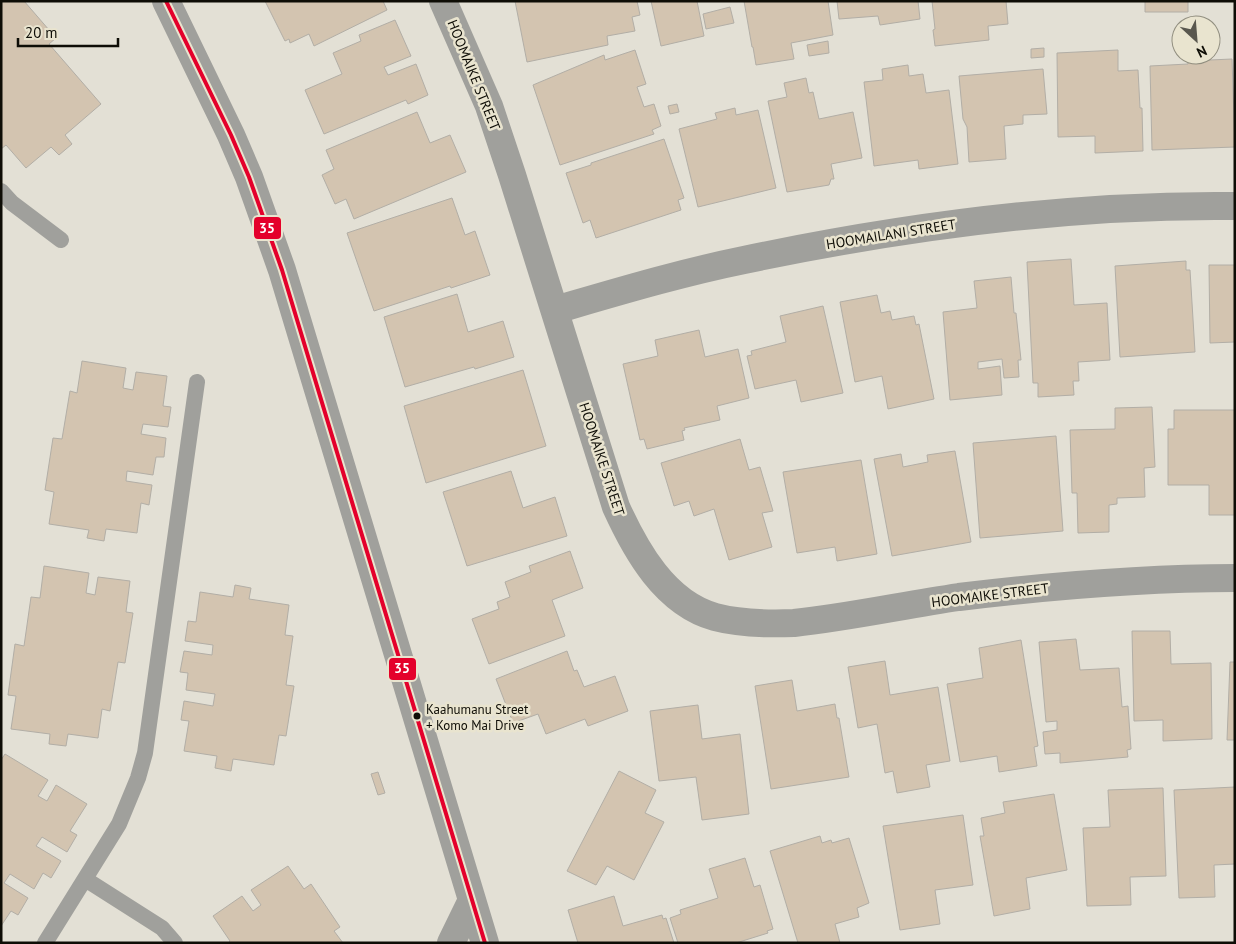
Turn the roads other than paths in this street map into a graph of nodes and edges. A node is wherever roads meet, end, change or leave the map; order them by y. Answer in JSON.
{"nodes":[{"id":1,"x":166,"y":1,"type":"edge"},
{"id":2,"x":443,"y":1,"type":"edge"},
{"id":3,"x":1,"y":191,"type":"edge"},
{"id":4,"x":1235,"y":206,"type":"edge"},
{"id":5,"x":61,"y":240,"type":"dead end"},
{"id":6,"x":554,"y":310,"type":"junction"},
{"id":7,"x":197,"y":382,"type":"dead end"},
{"id":8,"x":1235,"y":578,"type":"edge"},
{"id":9,"x":85,"y":879,"type":"junction"},
{"id":10,"x":472,"y":900,"type":"junction"},
{"id":11,"x":45,"y":943,"type":"edge"},
{"id":12,"x":175,"y":943,"type":"edge"},
{"id":13,"x":451,"y":943,"type":"edge"},
{"id":14,"x":485,"y":943,"type":"edge"}],
"edges":[{"from":1,"to":10,"type":"street"},
{"from":2,"to":6,"type":"street","name":"HOOMAIKE STREET"},
{"from":3,"to":5,"type":"lane"},
{"from":4,"to":6,"type":"street","name":"HOOMAILANI STREET"},
{"from":6,"to":8,"type":"street","name":"HOOMAIKE STREET"},
{"from":7,"to":9,"type":"lane"},
{"from":9,"to":11,"type":"lane"},
{"from":9,"to":12,"type":"lane"},
{"from":10,"to":13,"type":"street"},
{"from":10,"to":14,"type":"street"}]}
